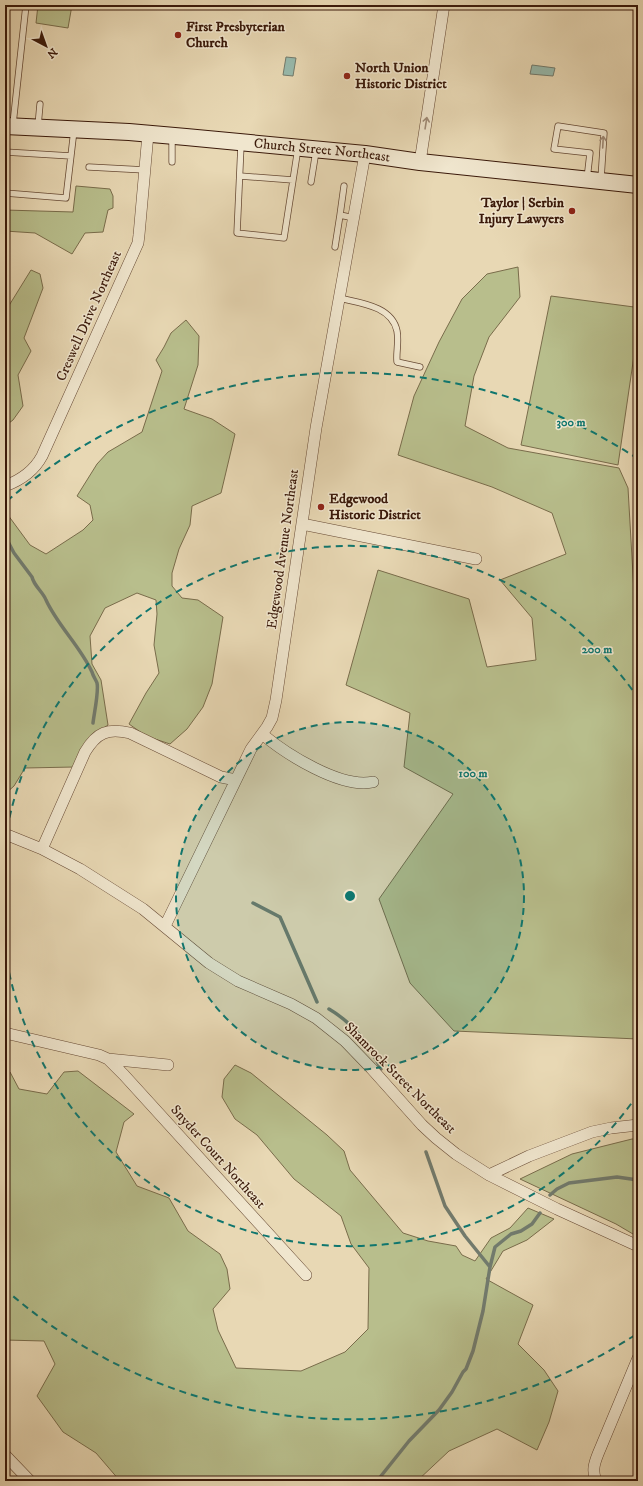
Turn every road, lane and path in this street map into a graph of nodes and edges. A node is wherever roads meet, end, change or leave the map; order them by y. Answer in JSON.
{"nodes":[{"id":1,"x":26,"y":5,"type":"edge"},
{"id":2,"x":444,"y":5,"type":"edge"},
{"id":3,"x":40,"y":104,"type":"dead end"},
{"id":4,"x":9,"y":126,"type":"edge"},
{"id":5,"x":38,"y":128,"type":"junction"},
{"id":6,"x":74,"y":130,"type":"junction"},
{"id":7,"x":148,"y":134,"type":"junction"},
{"id":8,"x":172,"y":136,"type":"junction"},
{"id":9,"x":242,"y":142,"type":"junction"},
{"id":10,"x":298,"y":148,"type":"junction"},
{"id":11,"x":316,"y":149,"type":"junction"},
{"id":12,"x":5,"y":152,"type":"edge"},
{"id":13,"x":365,"y":154,"type":"junction"},
{"id":14,"x":71,"y":156,"type":"junction"},
{"id":15,"x":172,"y":162,"type":"dead end"},
{"id":16,"x":420,"y":162,"type":"junction"},
{"id":17,"x":89,"y":166,"type":"dead end"},
{"id":18,"x":145,"y":170,"type":"junction"},
{"id":19,"x":240,"y":176,"type":"junction"},
{"id":20,"x":293,"y":180,"type":"junction"},
{"id":21,"x":594,"y":181,"type":"junction"},
{"id":22,"x":311,"y":182,"type":"dead end"},
{"id":23,"x":638,"y":185,"type":"edge"},
{"id":24,"x":344,"y":186,"type":"dead end"},
{"id":25,"x":5,"y":193,"type":"edge"},
{"id":26,"x":340,"y":214,"type":"junction"},
{"id":27,"x":354,"y":218,"type":"junction"},
{"id":28,"x":335,"y":247,"type":"dead end"},
{"id":29,"x":339,"y":298,"type":"junction"},
{"id":30,"x":420,"y":367,"type":"dead end"},
{"id":31,"x":5,"y":486,"type":"edge"},
{"id":32,"x":302,"y":524,"type":"junction"},
{"id":33,"x":476,"y":559,"type":"dead end"},
{"id":34,"x":262,"y":734,"type":"junction"},
{"id":35,"x":236,"y":780,"type":"junction"},
{"id":36,"x":373,"y":782,"type":"dead end"},
{"id":37,"x":5,"y":834,"type":"edge"},
{"id":38,"x":42,"y":848,"type":"junction"},
{"id":39,"x":165,"y":926,"type":"junction"},
{"id":40,"x":5,"y":1033,"type":"edge"},
{"id":41,"x":108,"y":1059,"type":"junction"},
{"id":42,"x":168,"y":1065,"type":"dead end"},
{"id":43,"x":638,"y":1125,"type":"edge"},
{"id":44,"x":489,"y":1175,"type":"junction"},
{"id":45,"x":638,"y":1246,"type":"edge"},
{"id":46,"x":306,"y":1275,"type":"dead end"},
{"id":47,"x":638,"y":1358,"type":"edge"},
{"id":48,"x":5,"y":1455,"type":"edge"},
{"id":49,"x":30,"y":1481,"type":"edge"},
{"id":50,"x":596,"y":1481,"type":"edge"}],
"edges":[{"from":1,"to":4,"type":"lane"},
{"from":16,"to":2,"type":"street","one_way":true},
{"from":3,"to":5,"type":"lane"},
{"from":4,"to":5,"type":"main road","name":"Church Street Northeast"},
{"from":5,"to":6,"type":"main road","name":"Church Street Northeast"},
{"from":6,"to":7,"type":"main road","name":"Church Street Northeast"},
{"from":6,"to":14,"type":"lane"},
{"from":7,"to":8,"type":"main road","name":"Church Street Northeast"},
{"from":7,"to":18,"type":"street","name":"Creswell Drive Northeast"},
{"from":8,"to":9,"type":"main road","name":"Church Street Northeast"},
{"from":8,"to":15,"type":"lane"},
{"from":9,"to":10,"type":"main road","name":"Church Street Northeast"},
{"from":9,"to":19,"type":"lane"},
{"from":10,"to":11,"type":"main road","name":"Church Street Northeast"},
{"from":10,"to":20,"type":"lane"},
{"from":11,"to":13,"type":"main road","name":"Church Street Northeast"},
{"from":11,"to":22,"type":"lane"},
{"from":12,"to":14,"type":"lane"},
{"from":13,"to":16,"type":"main road","name":"Church Street Northeast"},
{"from":13,"to":27,"type":"street","name":"Edgewood Avenue Northeast"},
{"from":14,"to":25,"type":"lane"},
{"from":16,"to":21,"type":"main road","name":"Church Street Northeast"},
{"from":17,"to":18,"type":"lane"},
{"from":18,"to":31,"type":"street","name":"Creswell Drive Northeast"},
{"from":19,"to":20,"type":"lane"},
{"from":19,"to":20,"type":"lane"},
{"from":21,"to":21,"type":"lane","one_way":true},
{"from":21,"to":23,"type":"main road","name":"Church Street Northeast"},
{"from":24,"to":26,"type":"lane"},
{"from":26,"to":27,"type":"lane"},
{"from":26,"to":28,"type":"lane"},
{"from":27,"to":29,"type":"street","name":"Edgewood Avenue Northeast"},
{"from":29,"to":30,"type":"lane"},
{"from":29,"to":32,"type":"street","name":"Edgewood Avenue Northeast"},
{"from":32,"to":33,"type":"street"},
{"from":32,"to":34,"type":"street","name":"Edgewood Avenue Northeast"},
{"from":34,"to":35,"type":"street","name":"Edgewood Avenue Northeast"},
{"from":34,"to":36,"type":"street"},
{"from":35,"to":38,"type":"street"},
{"from":35,"to":39,"type":"street","name":"Edgewood Avenue Northeast"},
{"from":37,"to":38,"type":"street","name":"Shamrock Street Northeast"},
{"from":38,"to":39,"type":"street","name":"Shamrock Street Northeast"},
{"from":39,"to":44,"type":"street","name":"Shamrock Street Northeast"},
{"from":40,"to":41,"type":"street"},
{"from":41,"to":42,"type":"street"},
{"from":41,"to":46,"type":"street","name":"Snyder Court Northeast"},
{"from":43,"to":44,"type":"street"},
{"from":44,"to":45,"type":"street","name":"Shamrock Street Northeast"},
{"from":47,"to":50,"type":"street"},
{"from":48,"to":49,"type":"street"}]}
